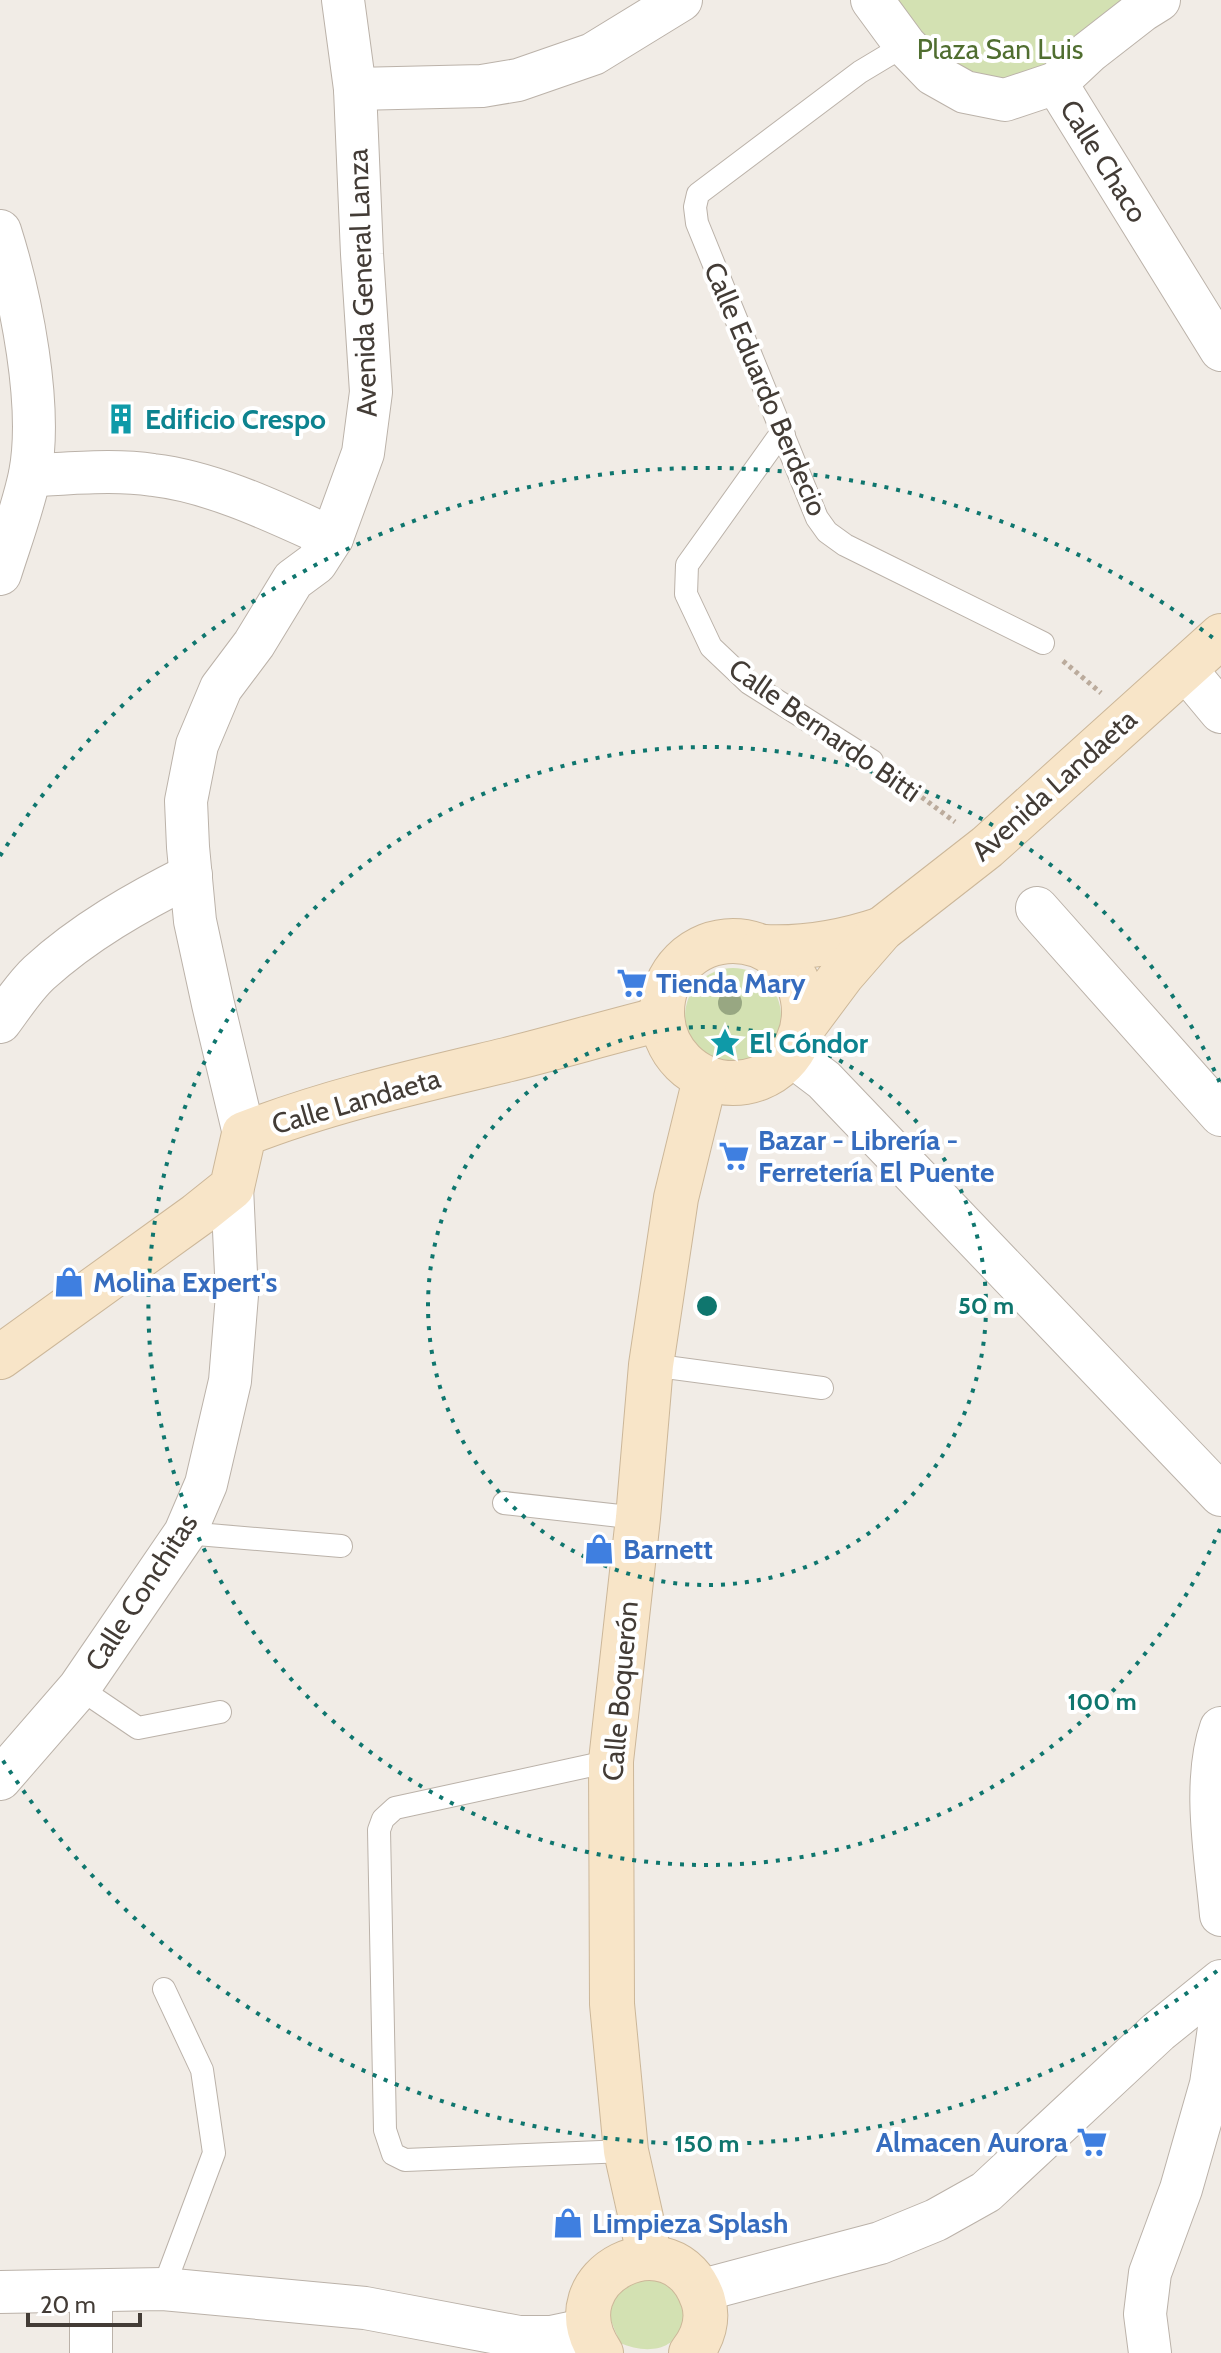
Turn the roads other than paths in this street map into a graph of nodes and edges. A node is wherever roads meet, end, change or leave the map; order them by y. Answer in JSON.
{"nodes":[{"id":1,"x":343,"y":0,"type":"edge"},
{"id":2,"x":681,"y":0,"type":"edge"},
{"id":3,"x":1149,"y":3,"type":"edge"},
{"id":4,"x":889,"y":15,"type":"edge"},
{"id":5,"x":1056,"y":83,"type":"junction"},
{"id":6,"x":355,"y":89,"type":"junction"},
{"id":7,"x":0,"y":231,"type":"edge"},
{"id":8,"x":1221,"y":350,"type":"edge"},
{"id":9,"x":784,"y":435,"type":"junction"},
{"id":10,"x":30,"y":475,"type":"junction"},
{"id":11,"x":332,"y":538,"type":"junction"},
{"id":12,"x":0,"y":574,"type":"edge"},
{"id":13,"x":1221,"y":636,"type":"edge"},
{"id":14,"x":1043,"y":643,"type":"road end"},
{"id":15,"x":1186,"y":670,"type":"junction"},
{"id":16,"x":1221,"y":712,"type":"edge"},
{"id":17,"x":872,"y":761,"type":"road end"},
{"id":18,"x":191,"y":875,"type":"junction"},
{"id":19,"x":1037,"y":908,"type":"dead end"},
{"id":20,"x":882,"y":929,"type":"junction"},
{"id":21,"x":764,"y":947,"type":"junction"},
{"id":22,"x":661,"y":1019,"type":"junction"},
{"id":23,"x":0,"y":1022,"type":"edge"},
{"id":24,"x":797,"y":1041,"type":"junction"},
{"id":25,"x":705,"y":1079,"type":"junction"},
{"id":26,"x":1221,"y":1115,"type":"edge"},
{"id":27,"x":244,"y":1134,"type":"junction"},
{"id":28,"x":232,"y":1187,"type":"junction"},
{"id":29,"x":0,"y":1357,"type":"edge"},
{"id":30,"x":651,"y":1365,"type":"junction"},
{"id":31,"x":822,"y":1388,"type":"dead end"},
{"id":32,"x":1220,"y":1492,"type":"edge"},
{"id":33,"x":504,"y":1503,"type":"dead end"},
{"id":34,"x":638,"y":1518,"type":"junction"},
{"id":35,"x":185,"y":1533,"type":"junction"},
{"id":36,"x":341,"y":1546,"type":"dead end"},
{"id":37,"x":79,"y":1688,"type":"junction"},
{"id":38,"x":220,"y":1712,"type":"dead end"},
{"id":39,"x":1221,"y":1728,"type":"edge"},
{"id":40,"x":611,"y":1761,"type":"junction"},
{"id":41,"x":0,"y":1779,"type":"edge"},
{"id":42,"x":1221,"y":1915,"type":"edge"},
{"id":43,"x":1221,"y":1981,"type":"edge"},
{"id":44,"x":164,"y":1989,"type":"dead end"},
{"id":45,"x":1221,"y":2014,"type":"edge"},
{"id":46,"x":1216,"y":2084,"type":"edge"},
{"id":47,"x":626,"y":2151,"type":"junction"},
{"id":48,"x":650,"y":2258,"type":"junction"},
{"id":49,"x":163,"y":2289,"type":"junction"},
{"id":50,"x":91,"y":2291,"type":"junction"},
{"id":51,"x":699,"y":2291,"type":"junction"},
{"id":52,"x":0,"y":2292,"type":"edge"},
{"id":53,"x":593,"y":2344,"type":"edge"},
{"id":54,"x":91,"y":2353,"type":"edge"},
{"id":55,"x":691,"y":2353,"type":"edge"},
{"id":56,"x":1150,"y":2353,"type":"edge"}],
"edges":[{"from":1,"to":6,"type":"street","name":"Avenida General Lanza"},
{"from":2,"to":6,"type":"street"},
{"from":3,"to":5,"type":"street"},
{"from":4,"to":5,"type":"street","name":"Calle Chaco"},
{"from":4,"to":9,"type":"lane","name":"Calle Eduardo Berdecio"},
{"from":5,"to":8,"type":"street","name":"Calle Chaco"},
{"from":6,"to":11,"type":"street","name":"Avenida General Lanza"},
{"from":7,"to":10,"type":"street"},
{"from":9,"to":14,"type":"lane","name":"Calle Eduardo Berdecio"},
{"from":9,"to":17,"type":"lane","name":"Calle Bernardo Bitti"},
{"from":10,"to":11,"type":"street"},
{"from":10,"to":12,"type":"street"},
{"from":11,"to":18,"type":"street","name":"Avenida General Lanza"},
{"from":13,"to":15,"type":"main road","name":"Avenida Landaeta"},
{"from":15,"to":16,"type":"street"},
{"from":15,"to":20,"type":"main road","name":"Avenida Landaeta"},
{"from":18,"to":23,"type":"street"},
{"from":18,"to":27,"type":"street","name":"Avenida General Lanza"},
{"from":19,"to":26,"type":"street"},
{"from":20,"to":21,"type":"main road","name":"Avenida Landaeta"},
{"from":20,"to":24,"type":"main road","name":"Avenida Landaeta"},
{"from":21,"to":22,"type":"main road"},
{"from":21,"to":24,"type":"main road"},
{"from":22,"to":25,"type":"main road"},
{"from":22,"to":27,"type":"main road","name":"Calle Landaeta"},
{"from":24,"to":25,"type":"main road"},
{"from":24,"to":32,"type":"street"},
{"from":25,"to":30,"type":"main road","name":"Calle Boquerón"},
{"from":27,"to":28,"type":"main road","name":"Calle Landaeta"},
{"from":28,"to":29,"type":"main road"},
{"from":28,"to":35,"type":"street","name":"Calle Conchitas"},
{"from":30,"to":31,"type":"lane"},
{"from":30,"to":34,"type":"main road","name":"Calle Boquerón"},
{"from":33,"to":34,"type":"lane"},
{"from":34,"to":40,"type":"main road","name":"Calle Boquerón"},
{"from":35,"to":36,"type":"lane"},
{"from":35,"to":37,"type":"street","name":"Calle Conchitas"},
{"from":37,"to":38,"type":"lane"},
{"from":37,"to":41,"type":"street","name":"Calle Conchitas"},
{"from":39,"to":42,"type":"street"},
{"from":40,"to":47,"type":"main road","name":"Calle Boquerón"},
{"from":40,"to":47,"type":"lane"},
{"from":43,"to":51,"type":"street"},
{"from":44,"to":49,"type":"lane"},
{"from":45,"to":46,"type":"street"},
{"from":46,"to":56,"type":"street"},
{"from":47,"to":48,"type":"main road","name":"Calle Boquerón"},
{"from":48,"to":51,"type":"main road"},
{"from":48,"to":53,"type":"main road"},
{"from":49,"to":50,"type":"street"},
{"from":49,"to":53,"type":"street"},
{"from":50,"to":52,"type":"street"},
{"from":50,"to":54,"type":"street"},
{"from":51,"to":55,"type":"main road"}]}
